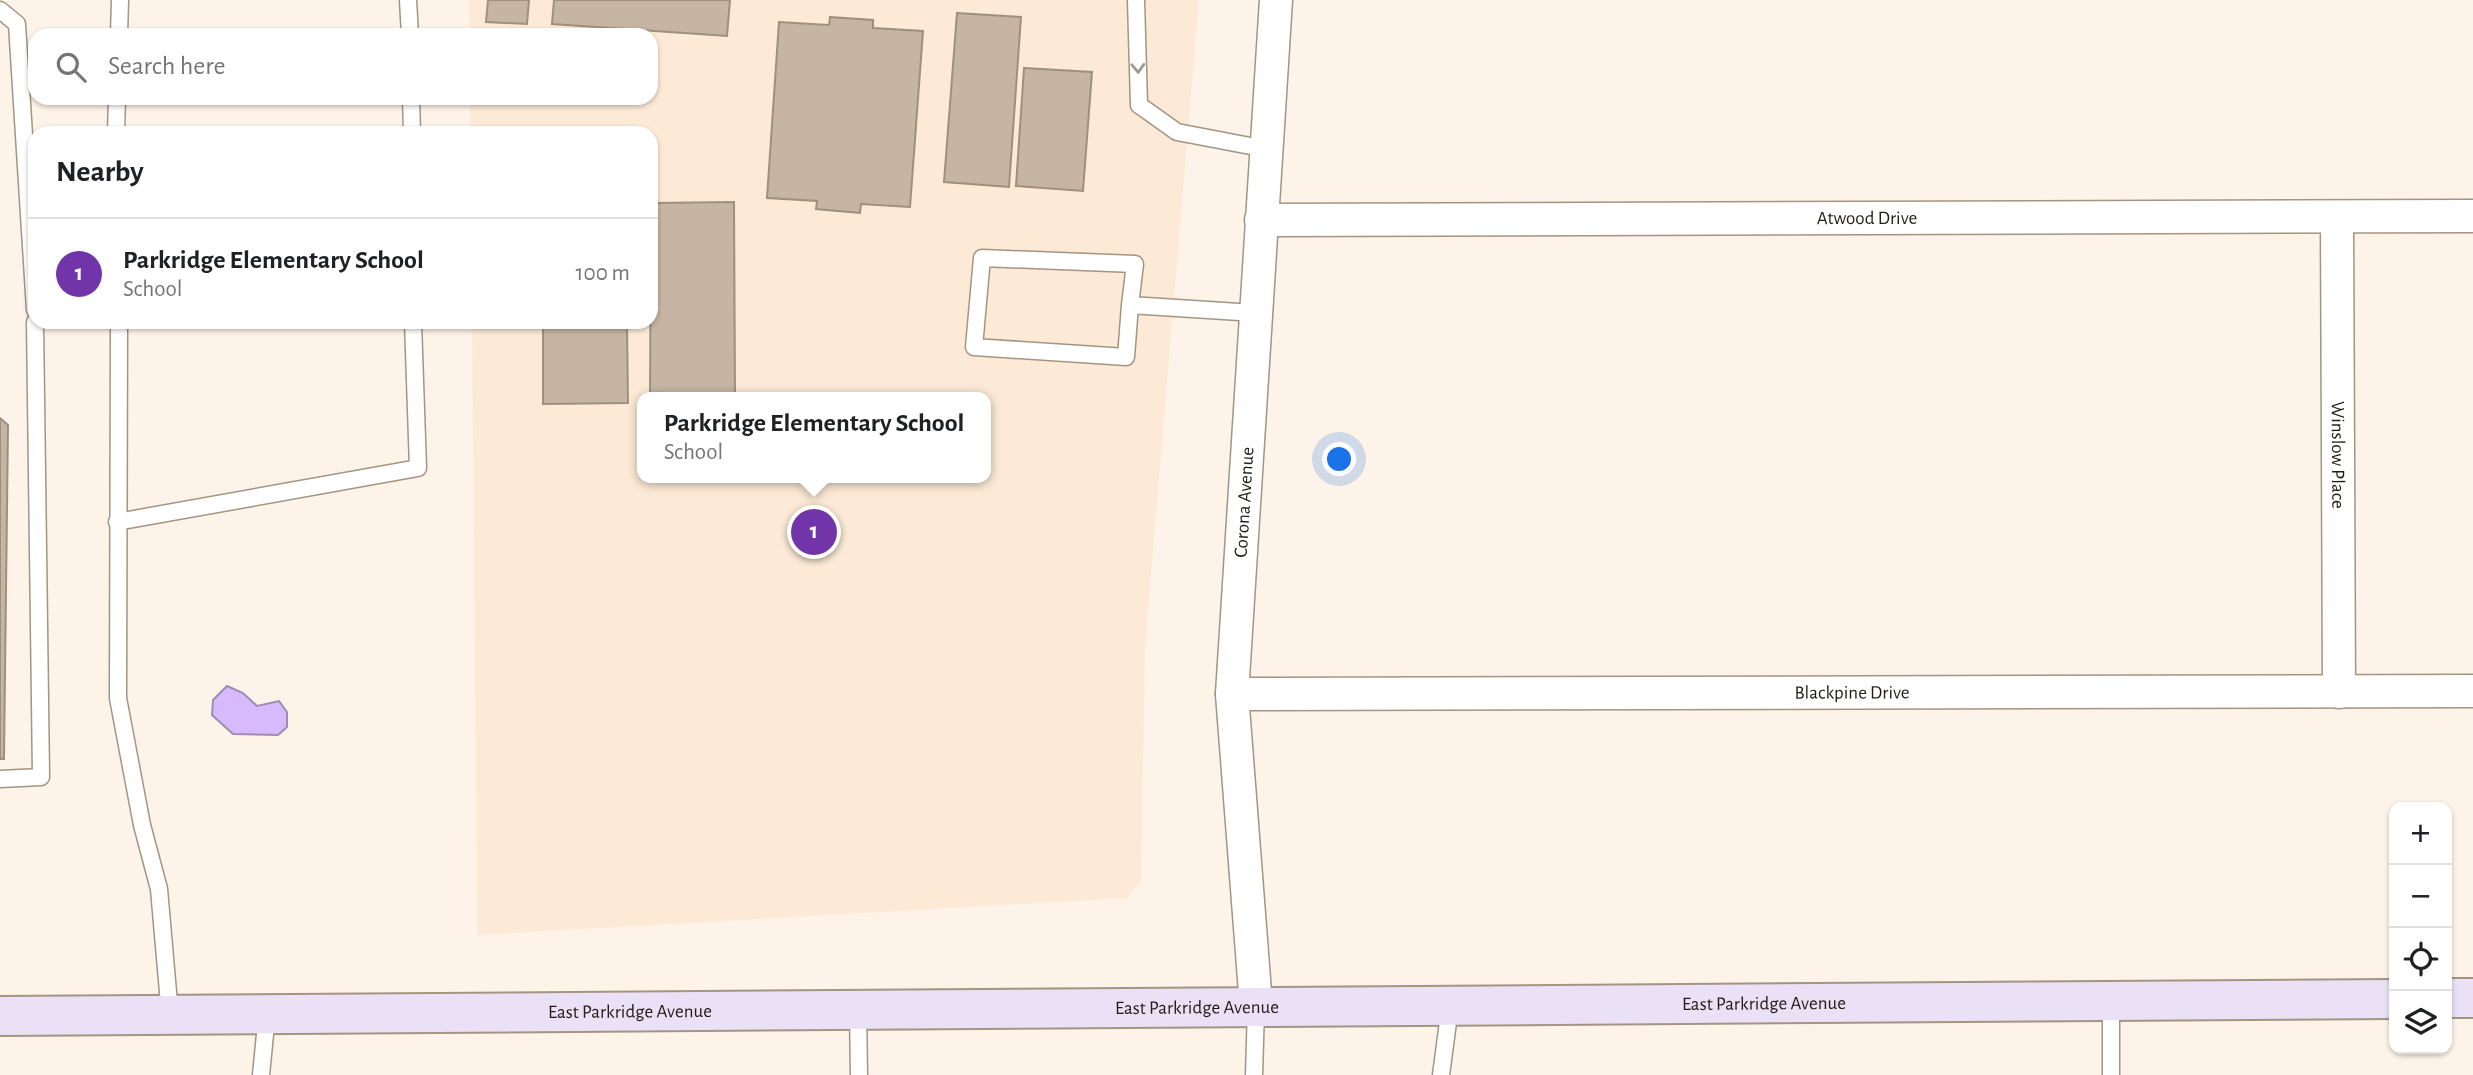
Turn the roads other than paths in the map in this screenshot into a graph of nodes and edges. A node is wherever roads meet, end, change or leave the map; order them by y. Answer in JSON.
{"nodes":[{"id":1,"x":120,"y":0,"type":"edge"},
{"id":2,"x":408,"y":0,"type":"edge"},
{"id":3,"x":1136,"y":0,"type":"edge"},
{"id":4,"x":1276,"y":0,"type":"edge"},
{"id":5,"x":0,"y":10,"type":"edge"},
{"id":6,"x":119,"y":28,"type":"edge"},
{"id":7,"x":410,"y":28,"type":"edge"},
{"id":8,"x":117,"y":105,"type":"edge"},
{"id":9,"x":411,"y":105,"type":"edge"},
{"id":10,"x":116,"y":126,"type":"edge"},
{"id":11,"x":412,"y":126,"type":"edge"},
{"id":12,"x":1266,"y":149,"type":"junction"},
{"id":13,"x":28,"y":199,"type":"edge"},
{"id":14,"x":2473,"y":216,"type":"edge"},
{"id":15,"x":2337,"y":217,"type":"junction"},
{"id":16,"x":1261,"y":220,"type":"junction"},
{"id":17,"x":1130,"y":305,"type":"junction"},
{"id":18,"x":1255,"y":313,"type":"junction"},
{"id":19,"x":35,"y":329,"type":"edge"},
{"id":20,"x":119,"y":329,"type":"edge"},
{"id":21,"x":413,"y":329,"type":"edge"},
{"id":22,"x":117,"y":522,"type":"junction"},
{"id":23,"x":2473,"y":691,"type":"edge"},
{"id":24,"x":2339,"y":692,"type":"junction"},
{"id":25,"x":1232,"y":694,"type":"junction"},
{"id":26,"x":0,"y":779,"type":"edge"},
{"id":27,"x":2473,"y":998,"type":"edge"},
{"id":28,"x":2389,"y":999,"type":"edge"},
{"id":29,"x":2452,"y":999,"type":"edge"},
{"id":30,"x":2111,"y":1000,"type":"junction"},
{"id":31,"x":1450,"y":1004,"type":"junction"},
{"id":32,"x":1256,"y":1005,"type":"junction"},
{"id":33,"x":858,"y":1009,"type":"junction"},
{"id":34,"x":267,"y":1014,"type":"junction"},
{"id":35,"x":170,"y":1015,"type":"junction"},
{"id":36,"x":0,"y":1016,"type":"edge"},
{"id":37,"x":261,"y":1075,"type":"edge"},
{"id":38,"x":859,"y":1075,"type":"edge"},
{"id":39,"x":1254,"y":1075,"type":"edge"},
{"id":40,"x":1441,"y":1075,"type":"edge"},
{"id":41,"x":2111,"y":1075,"type":"edge"}],
"edges":[{"from":1,"to":6,"type":"lane"},
{"from":2,"to":7,"type":"lane"},
{"from":3,"to":12,"type":"lane","one_way":true},
{"from":4,"to":12,"type":"street","name":"Corona Avenue"},
{"from":5,"to":13,"type":"lane"},
{"from":8,"to":10,"type":"lane"},
{"from":9,"to":11,"type":"lane"},
{"from":12,"to":16,"type":"street","name":"Corona Avenue"},
{"from":14,"to":15,"type":"street","name":"Atwood Drive"},
{"from":15,"to":16,"type":"street","name":"Atwood Drive"},
{"from":15,"to":24,"type":"street","name":"Winslow Place"},
{"from":16,"to":18,"type":"street","name":"Corona Avenue"},
{"from":17,"to":17,"type":"lane"},
{"from":17,"to":18,"type":"lane"},
{"from":18,"to":25,"type":"street","name":"Corona Avenue"},
{"from":19,"to":26,"type":"lane"},
{"from":20,"to":22,"type":"lane"},
{"from":21,"to":22,"type":"lane"},
{"from":22,"to":35,"type":"lane"},
{"from":23,"to":24,"type":"street","name":"Blackpine Drive"},
{"from":24,"to":25,"type":"street","name":"Blackpine Drive"},
{"from":25,"to":32,"type":"street","name":"Corona Avenue"},
{"from":27,"to":29,"type":"main road"},
{"from":28,"to":30,"type":"main road","name":"East Parkridge Avenue"},
{"from":30,"to":31,"type":"main road","name":"East Parkridge Avenue"},
{"from":30,"to":41,"type":"lane"},
{"from":31,"to":32,"type":"main road","name":"East Parkridge Avenue"},
{"from":31,"to":40,"type":"lane"},
{"from":32,"to":33,"type":"main road","name":"East Parkridge Avenue"},
{"from":32,"to":39,"type":"lane"},
{"from":33,"to":34,"type":"main road","name":"East Parkridge Avenue"},
{"from":33,"to":38,"type":"lane"},
{"from":34,"to":35,"type":"main road","name":"East Parkridge Avenue"},
{"from":34,"to":37,"type":"lane"},
{"from":35,"to":36,"type":"main road","name":"East Parkridge Avenue"}]}
